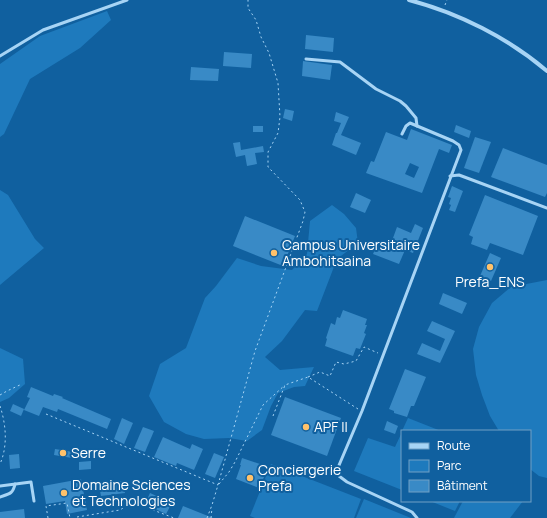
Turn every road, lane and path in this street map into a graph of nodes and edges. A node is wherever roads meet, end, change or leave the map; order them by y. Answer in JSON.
{"nodes":[{"id":1,"x":127,"y":0,"type":"edge"},
{"id":2,"x":248,"y":0,"type":"edge"},
{"id":3,"x":409,"y":0,"type":"edge"},
{"id":4,"x":0,"y":56,"type":"edge"},
{"id":5,"x":306,"y":59,"type":"dead end"},
{"id":6,"x":547,"y":71,"type":"edge"},
{"id":7,"x":417,"y":126,"type":"junction"},
{"id":8,"x":402,"y":134,"type":"dead end"},
{"id":9,"x":450,"y":176,"type":"junction"},
{"id":10,"x":547,"y":208,"type":"edge"},
{"id":11,"x":383,"y":355,"type":"junction"},
{"id":12,"x":308,"y":377,"type":"junction"},
{"id":13,"x":22,"y":384,"type":"dead end"},
{"id":14,"x":285,"y":385,"type":"junction"},
{"id":15,"x":0,"y":395,"type":"edge"},
{"id":16,"x":0,"y":406,"type":"edge"},
{"id":17,"x":362,"y":411,"type":"junction"},
{"id":18,"x":46,"y":414,"type":"dead end"},
{"id":19,"x":273,"y":416,"type":"dead end"},
{"id":20,"x":0,"y":464,"type":"edge"},
{"id":21,"x":15,"y":484,"type":"junction"},
{"id":22,"x":218,"y":485,"type":"junction"},
{"id":23,"x":0,"y":486,"type":"edge"},
{"id":24,"x":0,"y":497,"type":"edge"},
{"id":25,"x":34,"y":500,"type":"dead end"},
{"id":26,"x":212,"y":506,"type":"junction"},
{"id":27,"x":95,"y":514,"type":"junction"},
{"id":28,"x":77,"y":517,"type":"dead end"},
{"id":29,"x":48,"y":518,"type":"edge"},
{"id":30,"x":70,"y":518,"type":"edge"},
{"id":31,"x":72,"y":518,"type":"edge"},
{"id":32,"x":95,"y":518,"type":"edge"},
{"id":33,"x":174,"y":518,"type":"edge"},
{"id":34,"x":207,"y":518,"type":"edge"},
{"id":35,"x":211,"y":518,"type":"edge"},
{"id":36,"x":417,"y":518,"type":"edge"}],
"edges":[{"from":1,"to":4,"type":"lane"},
{"from":2,"to":22,"type":"path"},
{"from":3,"to":6,"type":"street"},
{"from":5,"to":7,"type":"lane"},
{"from":7,"to":8,"type":"lane"},
{"from":7,"to":9,"type":"lane"},
{"from":9,"to":10,"type":"lane"},
{"from":9,"to":11,"type":"lane"},
{"from":11,"to":12,"type":"path"},
{"from":11,"to":17,"type":"lane"},
{"from":12,"to":14,"type":"path"},
{"from":12,"to":17,"type":"path"},
{"from":13,"to":15,"type":"path"},
{"from":14,"to":19,"type":"path"},
{"from":14,"to":22,"type":"path"},
{"from":16,"to":20,"type":"path"},
{"from":17,"to":36,"type":"lane"},
{"from":18,"to":22,"type":"path"},
{"from":21,"to":23,"type":"lane"},
{"from":21,"to":24,"type":"lane"},
{"from":21,"to":25,"type":"lane"},
{"from":22,"to":26,"type":"path"},
{"from":26,"to":34,"type":"path"},
{"from":26,"to":35,"type":"path"},
{"from":27,"to":28,"type":"path"},
{"from":27,"to":32,"type":"path"},
{"from":27,"to":33,"type":"path"},
{"from":29,"to":30,"type":"path"},
{"from":30,"to":31,"type":"path"}]}
